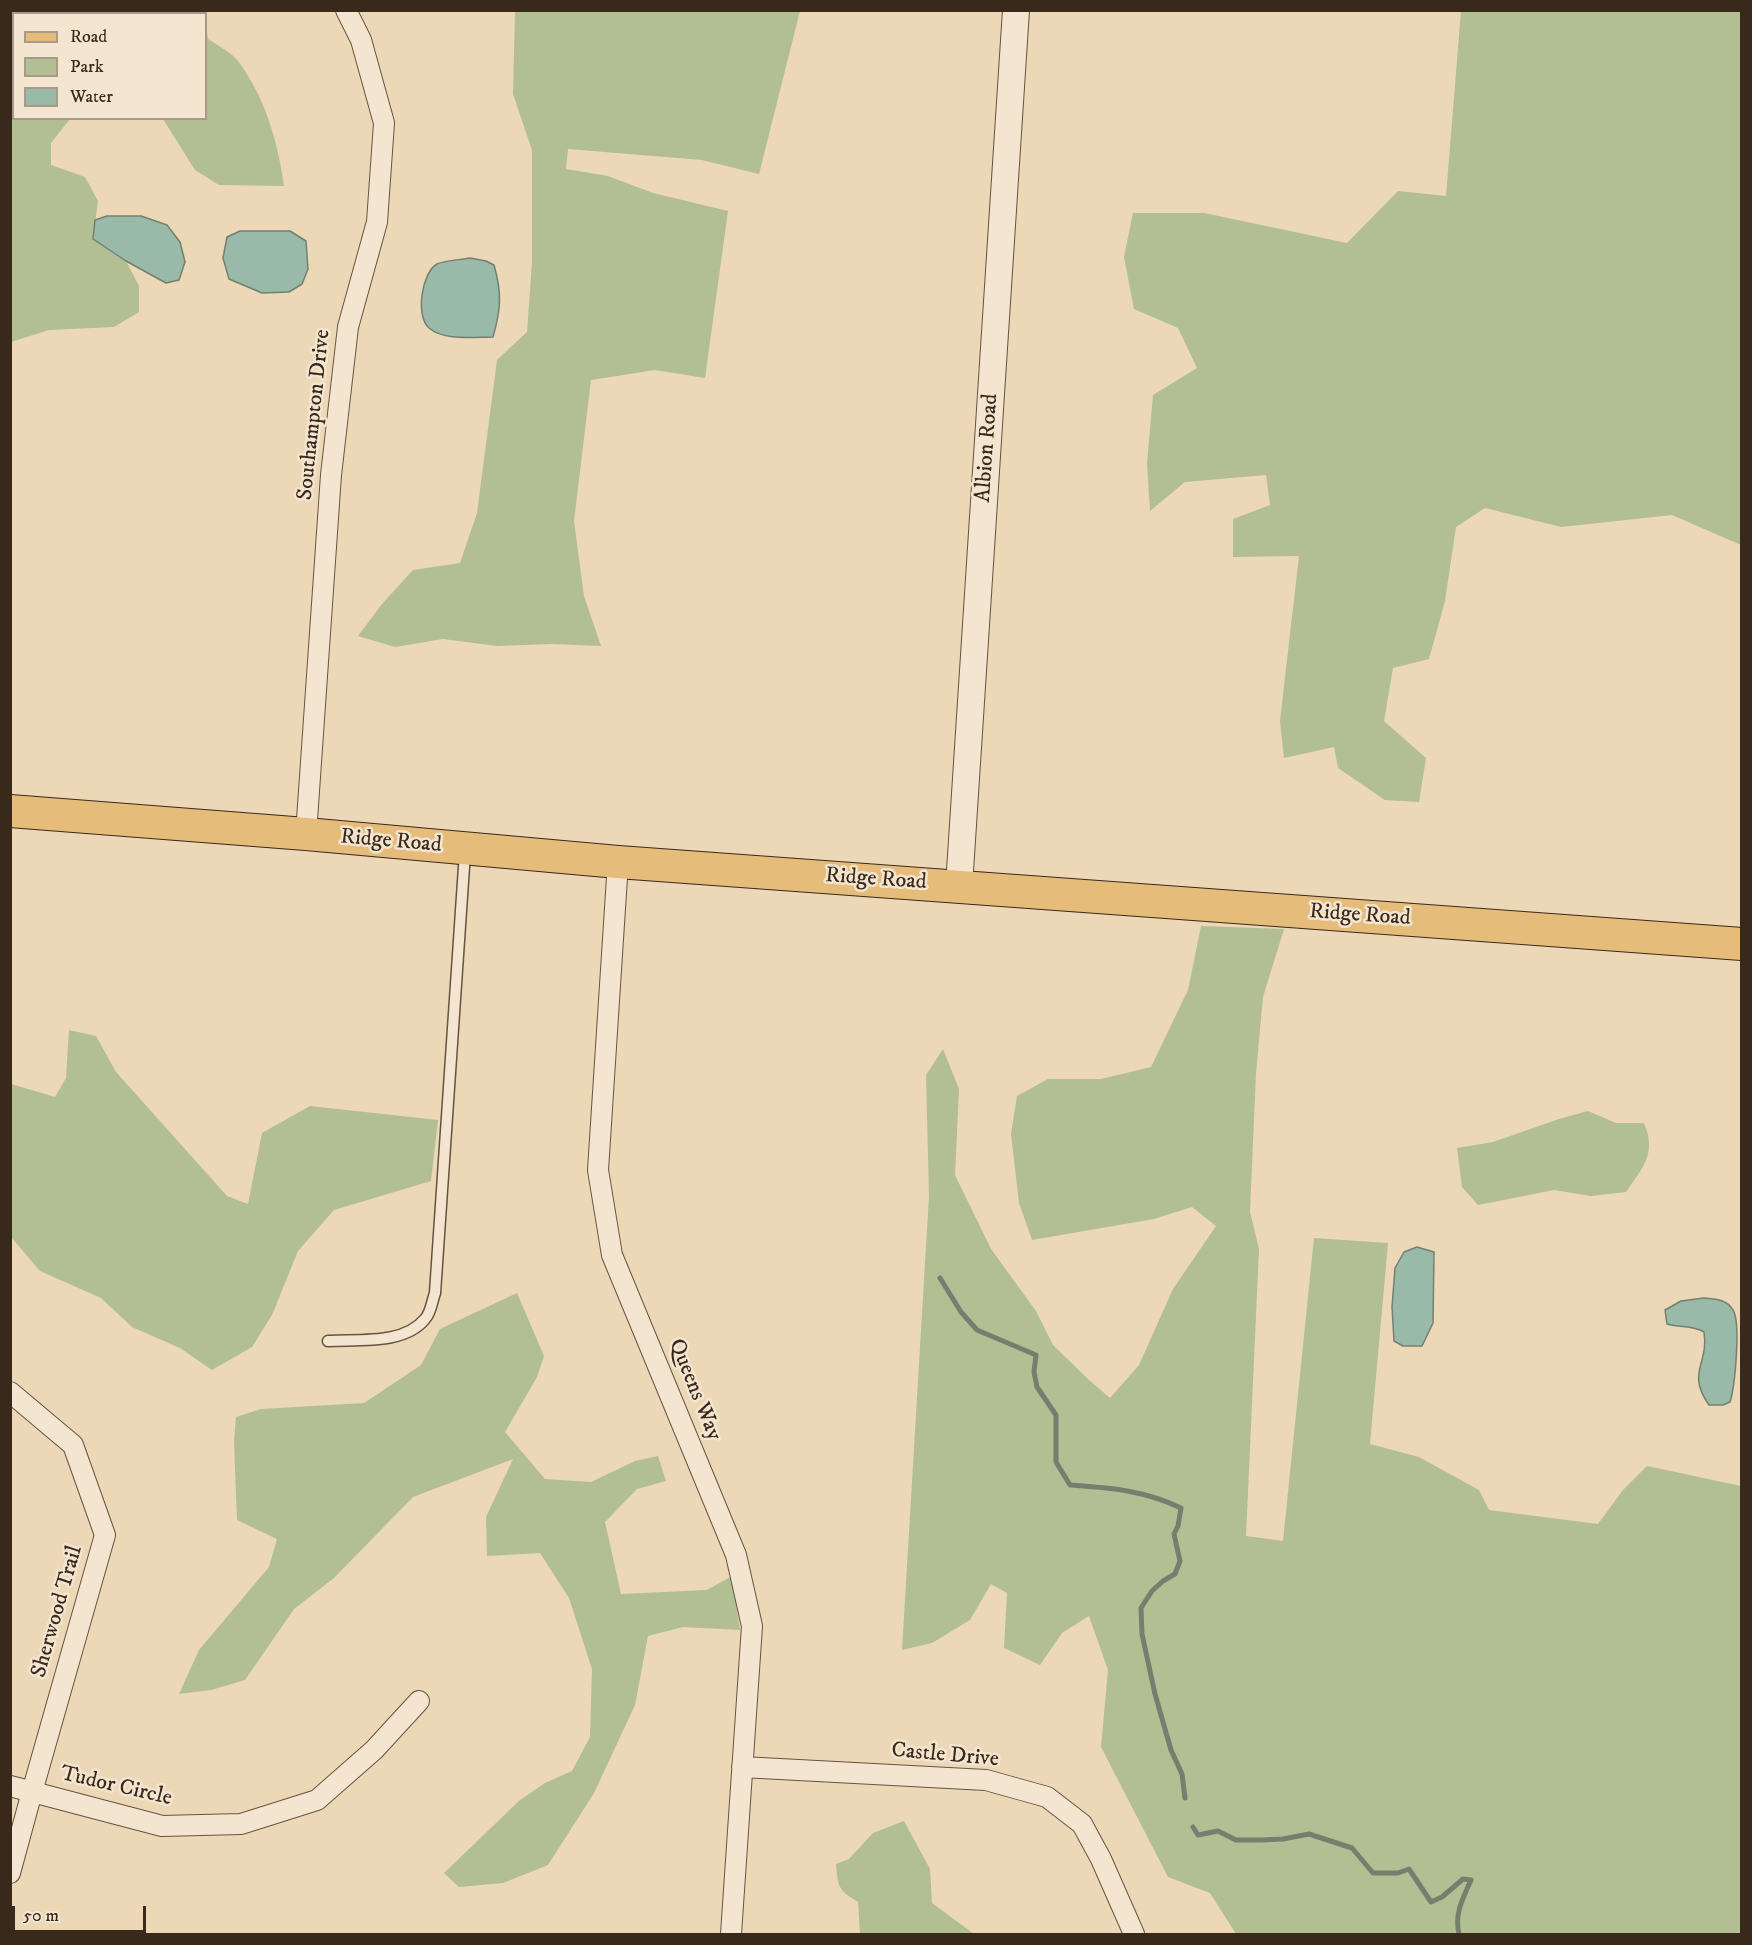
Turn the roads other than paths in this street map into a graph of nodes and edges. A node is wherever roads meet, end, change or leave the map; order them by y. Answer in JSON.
{"nodes":[{"id":1,"x":346,"y":10,"type":"edge"},
{"id":2,"x":1016,"y":10,"type":"edge"},
{"id":3,"x":10,"y":811,"type":"edge"},
{"id":4,"x":306,"y":834,"type":"junction"},
{"id":5,"x":465,"y":848,"type":"junction"},
{"id":6,"x":618,"y":862,"type":"junction"},
{"id":7,"x":959,"y":886,"type":"junction"},
{"id":8,"x":1742,"y":944,"type":"edge"},
{"id":9,"x":328,"y":1341,"type":"dead end"},
{"id":10,"x":10,"y":1392,"type":"edge"},
{"id":11,"x":419,"y":1701,"type":"dead end"},
{"id":12,"x":742,"y":1767,"type":"junction"},
{"id":13,"x":10,"y":1786,"type":"edge"},
{"id":14,"x":32,"y":1792,"type":"junction"},
{"id":15,"x":10,"y":1873,"type":"edge"},
{"id":16,"x":731,"y":1935,"type":"edge"},
{"id":17,"x":1134,"y":1935,"type":"edge"}],
"edges":[{"from":1,"to":4,"type":"street","name":"Southampton Drive"},
{"from":2,"to":7,"type":"street","name":"Albion Road"},
{"from":3,"to":4,"type":"main road","name":"Ridge Road"},
{"from":4,"to":5,"type":"main road","name":"Ridge Road"},
{"from":5,"to":6,"type":"main road","name":"Ridge Road"},
{"from":5,"to":9,"type":"lane"},
{"from":6,"to":7,"type":"main road","name":"Ridge Road"},
{"from":6,"to":12,"type":"street","name":"Queens Way"},
{"from":7,"to":8,"type":"main road","name":"Ridge Road"},
{"from":10,"to":14,"type":"street","name":"Sherwood Trail"},
{"from":11,"to":14,"type":"street","name":"Tudor Circle"},
{"from":12,"to":16,"type":"street","name":"Queens Way"},
{"from":12,"to":17,"type":"street","name":"Castle Drive"},
{"from":13,"to":14,"type":"street","name":"Tudor Circle"},
{"from":14,"to":15,"type":"street","name":"Sherwood Trail"}]}
